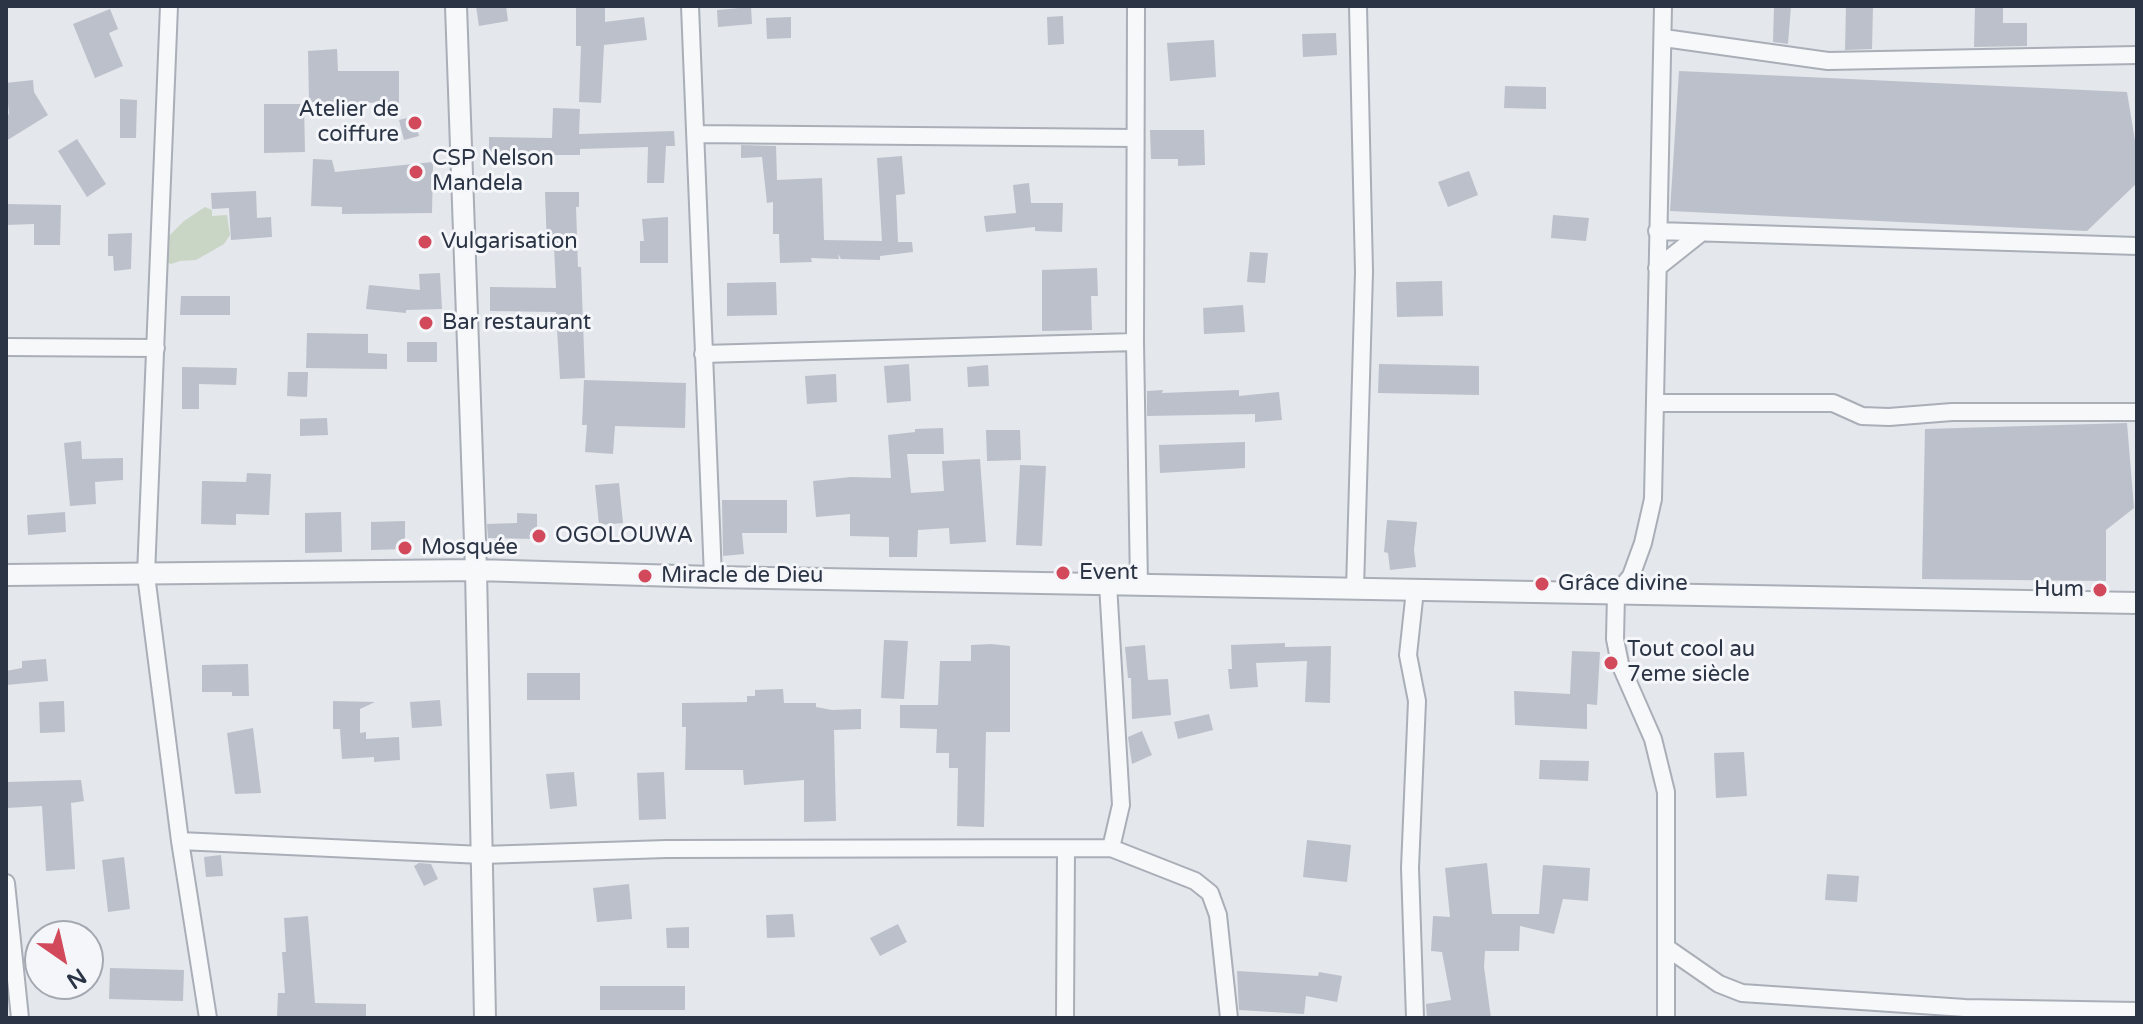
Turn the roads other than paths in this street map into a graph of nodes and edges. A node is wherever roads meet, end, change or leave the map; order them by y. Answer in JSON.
{"nodes":[{"id":1,"x":169,"y":6,"type":"edge"},
{"id":2,"x":456,"y":6,"type":"edge"},
{"id":3,"x":690,"y":6,"type":"edge"},
{"id":4,"x":1136,"y":6,"type":"edge"},
{"id":5,"x":1358,"y":6,"type":"edge"},
{"id":6,"x":1663,"y":6,"type":"edge"},
{"id":7,"x":1664,"y":38,"type":"junction"},
{"id":8,"x":2137,"y":55,"type":"edge"},
{"id":9,"x":695,"y":134,"type":"junction"},
{"id":10,"x":1135,"y":138,"type":"junction"},
{"id":11,"x":1657,"y":231,"type":"junction"},
{"id":12,"x":1701,"y":233,"type":"junction"},
{"id":13,"x":2137,"y":246,"type":"edge"},
{"id":14,"x":1657,"y":268,"type":"junction"},
{"id":15,"x":1135,"y":342,"type":"junction"},
{"id":16,"x":6,"y":347,"type":"edge"},
{"id":17,"x":156,"y":348,"type":"junction"},
{"id":18,"x":703,"y":354,"type":"junction"},
{"id":19,"x":1656,"y":403,"type":"junction"},
{"id":20,"x":2137,"y":412,"type":"edge"},
{"id":21,"x":476,"y":570,"type":"junction"},
{"id":22,"x":6,"y":575,"type":"edge"},
{"id":23,"x":146,"y":575,"type":"junction"},
{"id":24,"x":713,"y":577,"type":"junction"},
{"id":25,"x":1108,"y":584,"type":"junction"},
{"id":26,"x":1139,"y":585,"type":"junction"},
{"id":27,"x":1355,"y":589,"type":"junction"},
{"id":28,"x":1415,"y":590,"type":"junction"},
{"id":29,"x":1616,"y":594,"type":"junction"},
{"id":30,"x":2137,"y":603,"type":"edge"},
{"id":31,"x":180,"y":841,"type":"junction"},
{"id":32,"x":1111,"y":848,"type":"junction"},
{"id":33,"x":1066,"y":850,"type":"junction"},
{"id":34,"x":482,"y":855,"type":"junction"},
{"id":35,"x":6,"y":883,"type":"edge"},
{"id":36,"x":1667,"y":948,"type":"junction"},
{"id":37,"x":2137,"y":1011,"type":"edge"},
{"id":38,"x":20,"y":1018,"type":"edge"},
{"id":39,"x":208,"y":1018,"type":"edge"},
{"id":40,"x":485,"y":1018,"type":"edge"},
{"id":41,"x":1065,"y":1018,"type":"edge"},
{"id":42,"x":1229,"y":1018,"type":"edge"},
{"id":43,"x":1415,"y":1018,"type":"edge"},
{"id":44,"x":1666,"y":1018,"type":"edge"}],
"edges":[{"from":1,"to":17,"type":"street"},
{"from":2,"to":21,"type":"street"},
{"from":3,"to":9,"type":"street"},
{"from":4,"to":10,"type":"street"},
{"from":5,"to":27,"type":"street"},
{"from":6,"to":7,"type":"street"},
{"from":7,"to":8,"type":"street"},
{"from":7,"to":11,"type":"street"},
{"from":9,"to":10,"type":"street"},
{"from":9,"to":18,"type":"street"},
{"from":10,"to":15,"type":"street"},
{"from":11,"to":12,"type":"street"},
{"from":11,"to":14,"type":"street"},
{"from":12,"to":13,"type":"street"},
{"from":12,"to":14,"type":"street"},
{"from":14,"to":19,"type":"street"},
{"from":15,"to":18,"type":"street"},
{"from":15,"to":26,"type":"street"},
{"from":16,"to":17,"type":"street"},
{"from":17,"to":23,"type":"street"},
{"from":18,"to":24,"type":"street"},
{"from":19,"to":20,"type":"street"},
{"from":19,"to":29,"type":"street"},
{"from":21,"to":23,"type":"street"},
{"from":21,"to":24,"type":"street"},
{"from":21,"to":34,"type":"street"},
{"from":22,"to":23,"type":"street"},
{"from":23,"to":31,"type":"street"},
{"from":24,"to":25,"type":"street"},
{"from":25,"to":26,"type":"street"},
{"from":25,"to":32,"type":"street"},
{"from":26,"to":27,"type":"street"},
{"from":27,"to":28,"type":"street"},
{"from":28,"to":29,"type":"street"},
{"from":28,"to":43,"type":"street"},
{"from":29,"to":30,"type":"street"},
{"from":29,"to":36,"type":"street"},
{"from":31,"to":34,"type":"street"},
{"from":31,"to":39,"type":"street"},
{"from":32,"to":33,"type":"street"},
{"from":32,"to":42,"type":"street"},
{"from":33,"to":34,"type":"street"},
{"from":33,"to":41,"type":"street"},
{"from":34,"to":40,"type":"street"},
{"from":35,"to":38,"type":"street"},
{"from":36,"to":37,"type":"street"},
{"from":36,"to":44,"type":"street"}]}
